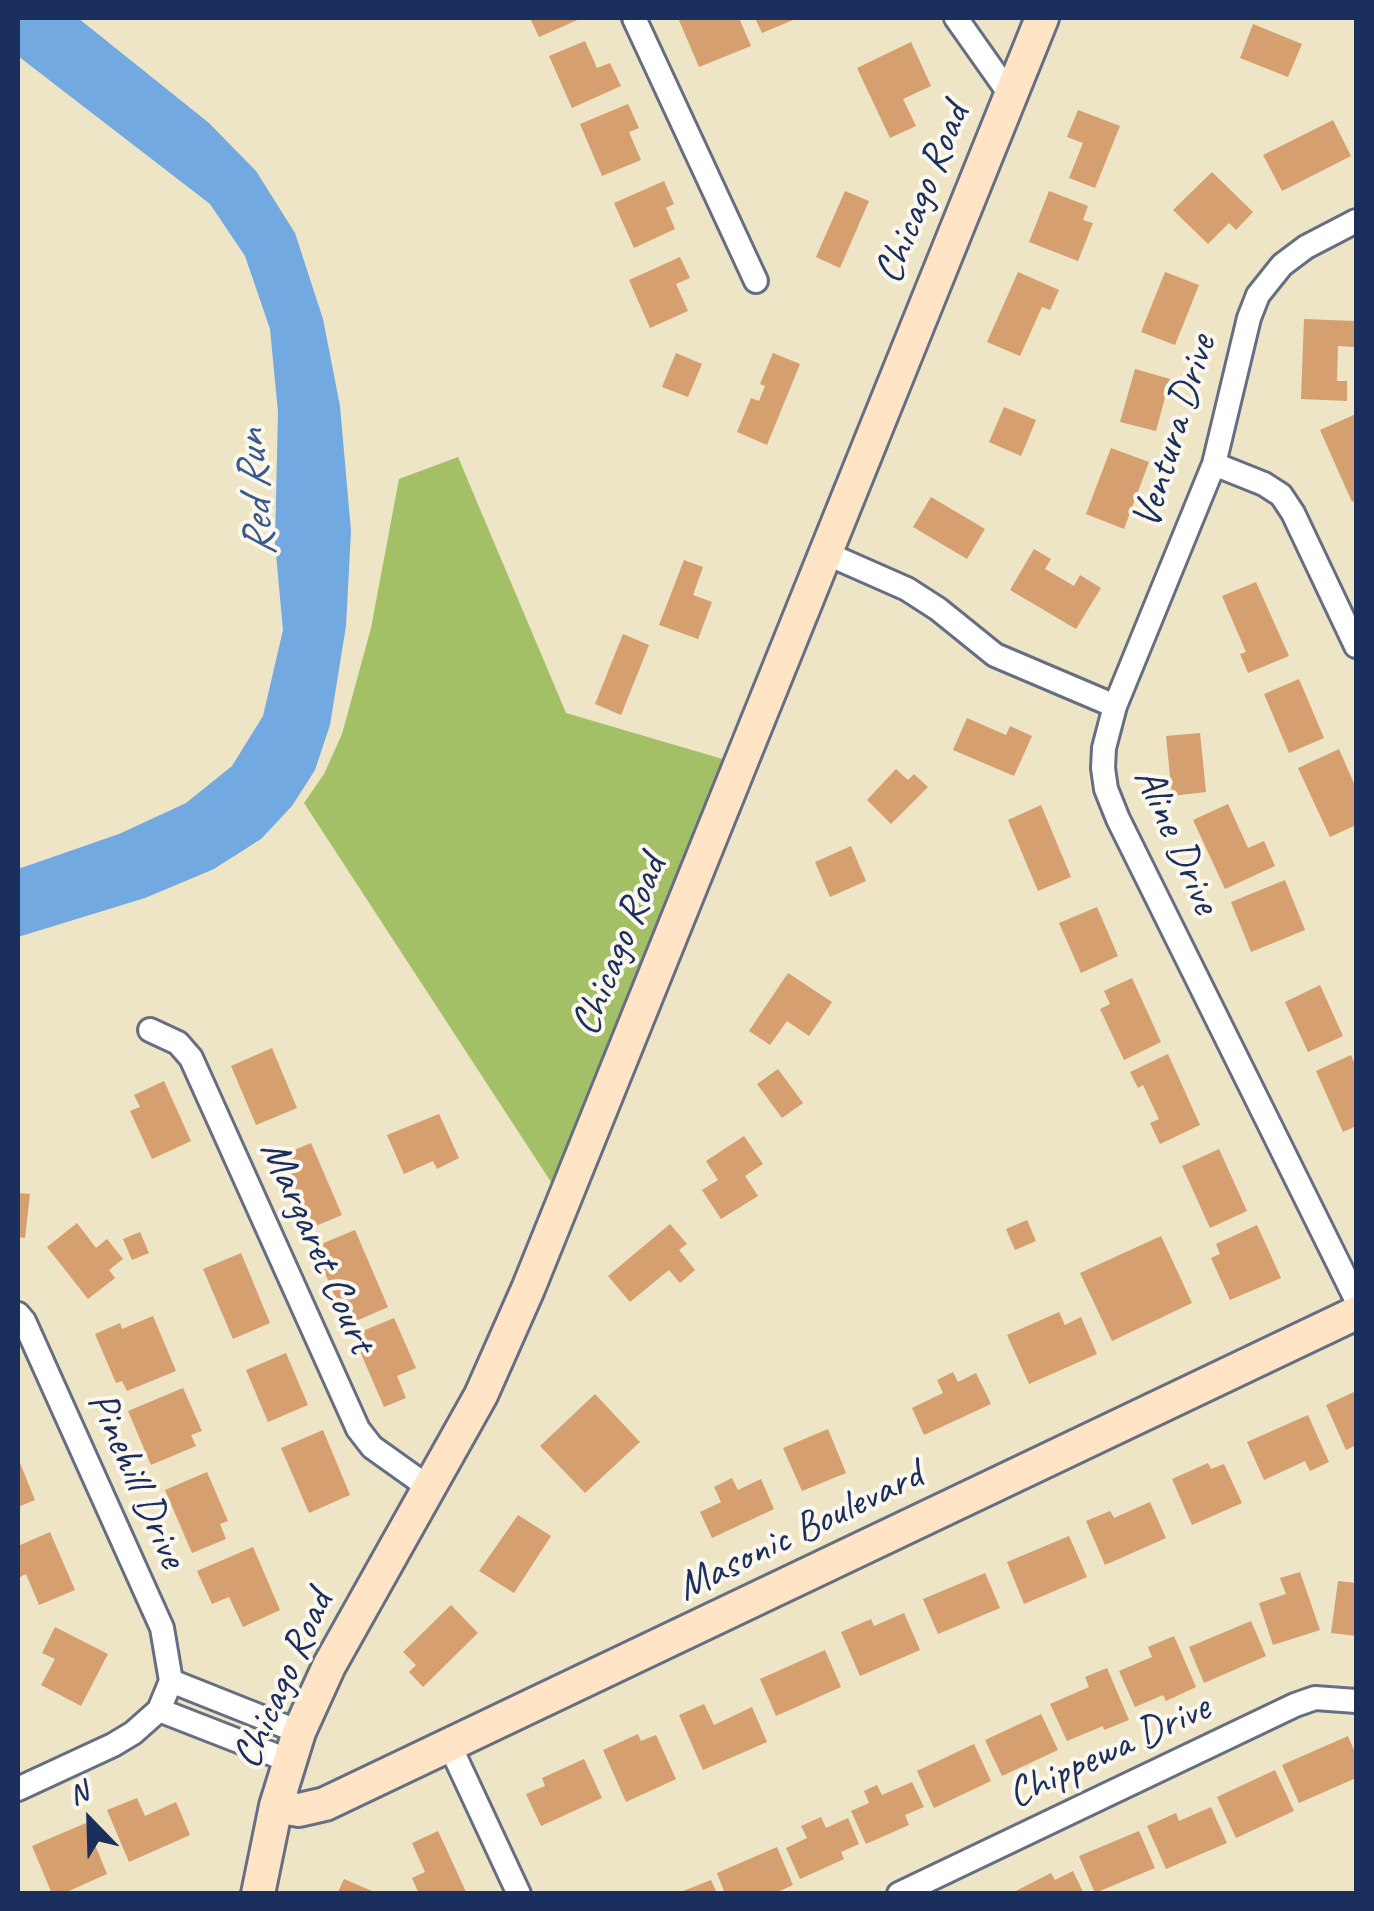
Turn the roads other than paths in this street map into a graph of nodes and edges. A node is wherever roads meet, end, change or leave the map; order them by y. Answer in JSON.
{"nodes":[{"id":1,"x":634,"y":18,"type":"edge"},
{"id":2,"x":956,"y":18,"type":"edge"},
{"id":3,"x":1042,"y":18,"type":"edge"},
{"id":4,"x":1010,"y":93,"type":"junction"},
{"id":5,"x":1356,"y":221,"type":"edge"},
{"id":6,"x":756,"y":280,"type":"dead end"},
{"id":7,"x":1214,"y":464,"type":"junction"},
{"id":8,"x":823,"y":552,"type":"junction"},
{"id":9,"x":1356,"y":646,"type":"edge"},
{"id":10,"x":1115,"y":706,"type":"junction"},
{"id":11,"x":150,"y":1030,"type":"dead end"},
{"id":12,"x":1356,"y":1300,"type":"edge"},
{"id":13,"x":1356,"y":1313,"type":"edge"},
{"id":14,"x":18,"y":1314,"type":"edge"},
{"id":15,"x":428,"y":1487,"type":"junction"},
{"id":16,"x":171,"y":1681,"type":"junction"},
{"id":17,"x":1356,"y":1701,"type":"edge"},
{"id":18,"x":159,"y":1710,"type":"junction"},
{"id":19,"x":294,"y":1746,"type":"junction"},
{"id":20,"x":450,"y":1746,"type":"junction"},
{"id":21,"x":18,"y":1788,"type":"edge"},
{"id":22,"x":276,"y":1806,"type":"junction"},
{"id":23,"x":258,"y":1894,"type":"edge"},
{"id":24,"x":519,"y":1894,"type":"edge"},
{"id":25,"x":899,"y":1894,"type":"edge"}],
"edges":[{"from":1,"to":6,"type":"street"},
{"from":2,"to":4,"type":"street"},
{"from":3,"to":4,"type":"street","name":"Chicago Road"},
{"from":4,"to":8,"type":"street","name":"Chicago Road"},
{"from":5,"to":7,"type":"street","name":"Ventura Drive"},
{"from":7,"to":9,"type":"street"},
{"from":7,"to":10,"type":"street","name":"Ventura Drive"},
{"from":8,"to":10,"type":"street"},
{"from":8,"to":15,"type":"street","name":"Chicago Road"},
{"from":10,"to":12,"type":"street","name":"Aline Drive"},
{"from":11,"to":15,"type":"street","name":"Margaret Court"},
{"from":13,"to":20,"type":"street","name":"Masonic Boulevard"},
{"from":14,"to":16,"type":"street","name":"Pinehill Drive"},
{"from":15,"to":19,"type":"street","name":"Chicago Road"},
{"from":16,"to":18,"type":"street"},
{"from":16,"to":19,"type":"street"},
{"from":17,"to":25,"type":"street","name":"Chippewa Drive"},
{"from":18,"to":19,"type":"street"},
{"from":18,"to":21,"type":"street"},
{"from":19,"to":22,"type":"street","name":"Chicago Road"},
{"from":20,"to":22,"type":"street","name":"Masonic Boulevard"},
{"from":20,"to":24,"type":"street"},
{"from":22,"to":23,"type":"street","name":"Chicago Road"}]}
